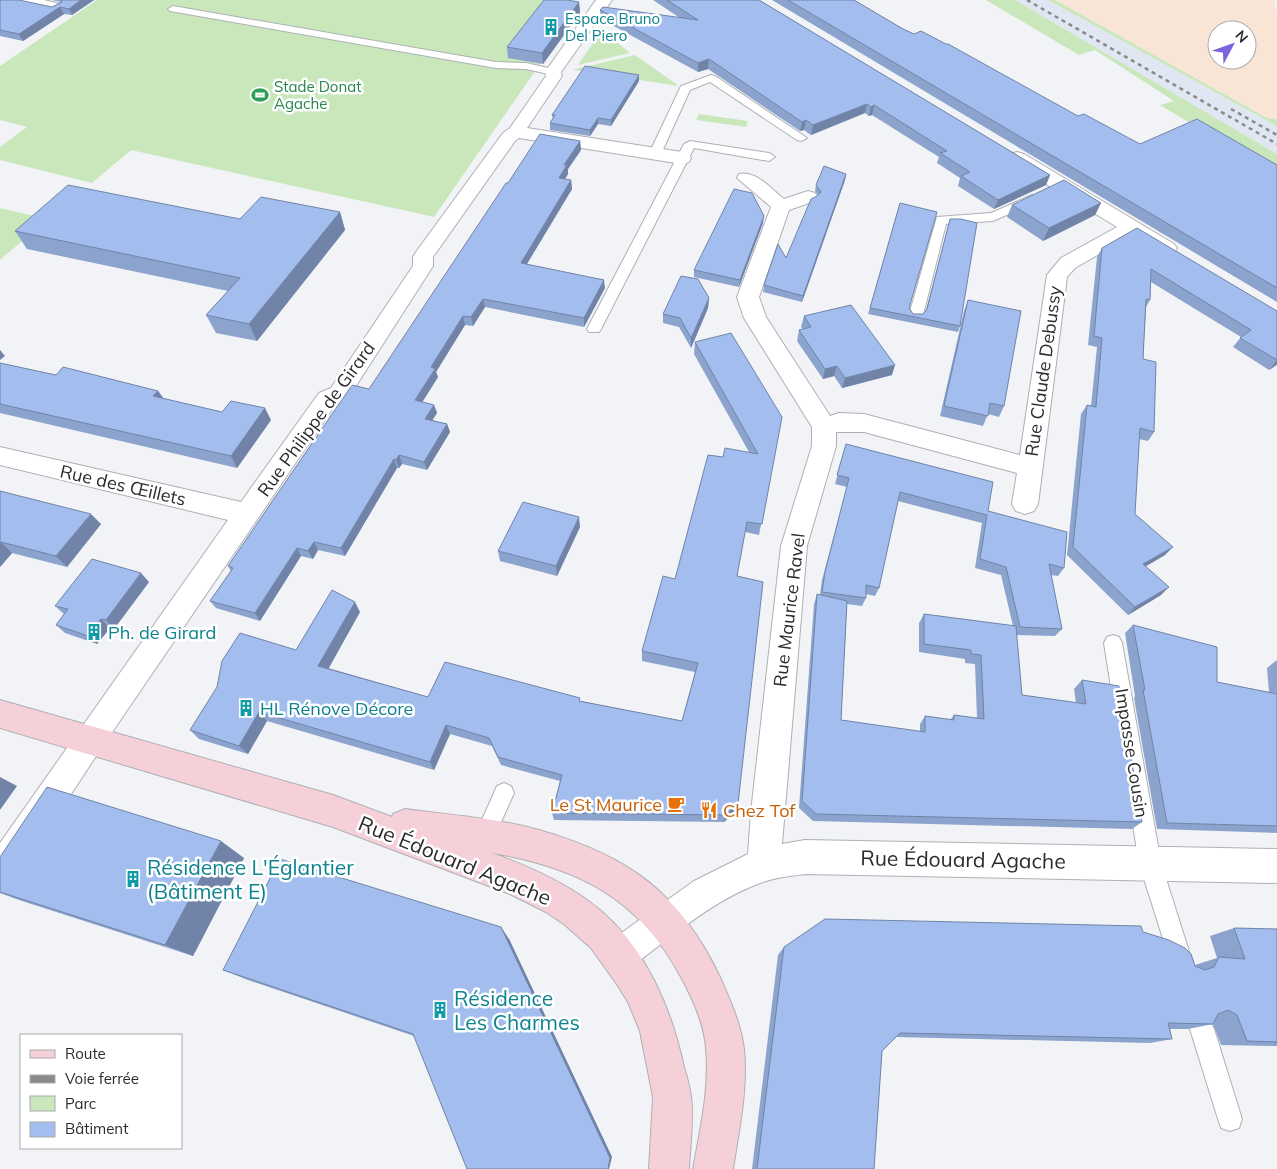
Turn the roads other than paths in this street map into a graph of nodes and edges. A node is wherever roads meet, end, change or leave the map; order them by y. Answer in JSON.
{"nodes":[{"id":1,"x":20,"y":0,"type":"edge"},
{"id":2,"x":604,"y":0,"type":"edge"},
{"id":3,"x":56,"y":7,"type":"edge"},
{"id":4,"x":173,"y":9,"type":"dead end"},
{"id":5,"x":552,"y":72,"type":"junction"},
{"id":6,"x":516,"y":132,"type":"junction"},
{"id":7,"x":801,"y":138,"type":"dead end"},
{"id":8,"x":1002,"y":148,"type":"edge"},
{"id":9,"x":655,"y":154,"type":"junction"},
{"id":10,"x":769,"y":157,"type":"dead end"},
{"id":11,"x":682,"y":158,"type":"junction"},
{"id":12,"x":746,"y":178,"type":"dead end"},
{"id":13,"x":1061,"y":184,"type":"junction"},
{"id":14,"x":808,"y":197,"type":"dead end"},
{"id":15,"x":781,"y":206,"type":"junction"},
{"id":16,"x":1132,"y":227,"type":"junction"},
{"id":17,"x":1183,"y":258,"type":"edge"},
{"id":18,"x":916,"y":315,"type":"edge"},
{"id":19,"x":594,"y":329,"type":"dead end"},
{"id":20,"x":824,"y":426,"type":"junction"},
{"id":21,"x":0,"y":456,"type":"edge"},
{"id":22,"x":1030,"y":467,"type":"junction"},
{"id":23,"x":1025,"y":504,"type":"dead end"},
{"id":24,"x":246,"y":514,"type":"junction"},
{"id":25,"x":1113,"y":643,"type":"dead end"},
{"id":26,"x":0,"y":714,"type":"edge"},
{"id":27,"x":89,"y":740,"type":"junction"},
{"id":28,"x":504,"y":793,"type":"dead end"},
{"id":29,"x":479,"y":850,"type":"junction"},
{"id":30,"x":1150,"y":863,"type":"junction"},
{"id":31,"x":764,"y":865,"type":"junction"},
{"id":32,"x":1277,"y":866,"type":"edge"},
{"id":33,"x":0,"y":872,"type":"edge"},
{"id":34,"x":665,"y":920,"type":"junction"},
{"id":35,"x":618,"y":956,"type":"junction"},
{"id":36,"x":1182,"y":964,"type":"edge"},
{"id":37,"x":1202,"y":1029,"type":"edge"},
{"id":38,"x":1230,"y":1119,"type":"dead end"},
{"id":39,"x":669,"y":1169,"type":"edge"},
{"id":40,"x":713,"y":1169,"type":"edge"}],
"edges":[{"from":1,"to":3,"type":"street"},
{"from":2,"to":5,"type":"street","name":"Rue Philippe de Girard"},
{"from":4,"to":5,"type":"lane"},
{"from":5,"to":6,"type":"street","name":"Rue Philippe de Girard"},
{"from":6,"to":9,"type":"street"},
{"from":6,"to":24,"type":"street","name":"Rue Philippe de Girard"},
{"from":7,"to":9,"type":"lane"},
{"from":8,"to":13,"type":"street"},
{"from":9,"to":11,"type":"street"},
{"from":10,"to":11,"type":"lane"},
{"from":11,"to":19,"type":"lane"},
{"from":12,"to":15,"type":"street"},
{"from":13,"to":16,"type":"street"},
{"from":13,"to":18,"type":"lane"},
{"from":14,"to":15,"type":"street"},
{"from":15,"to":20,"type":"street"},
{"from":16,"to":17,"type":"street"},
{"from":16,"to":22,"type":"street","name":"Rue Claude Debussy"},
{"from":20,"to":22,"type":"street","name":"Rue Claude Debussy"},
{"from":20,"to":31,"type":"street","name":"Rue Maurice Ravel"},
{"from":21,"to":24,"type":"street","name":"Rue des Œillets"},
{"from":22,"to":23,"type":"street","name":"Rue Claude Debussy"},
{"from":24,"to":27,"type":"street","name":"Rue Philippe de Girard"},
{"from":25,"to":30,"type":"lane","name":"Impasse Cousin"},
{"from":26,"to":27,"type":"street","name":"Rue Édouard Agache"},
{"from":27,"to":29,"type":"street","name":"Rue Édouard Agache"},
{"from":27,"to":33,"type":"street","name":"Rue Philippe de Girard"},
{"from":28,"to":29,"type":"lane"},
{"from":29,"to":34,"type":"street","name":"Rue Édouard Agache"},
{"from":29,"to":35,"type":"street","name":"Rue Édouard Agache"},
{"from":30,"to":31,"type":"street","name":"Rue Édouard Agache"},
{"from":30,"to":32,"type":"street","name":"Rue Édouard Agache"},
{"from":30,"to":36,"type":"lane","name":"Impasse Cousin"},
{"from":31,"to":34,"type":"street","name":"Rue Édouard Agache"},
{"from":34,"to":35,"type":"street","name":"Rue Édouard Agache"},
{"from":34,"to":40,"type":"street"},
{"from":35,"to":39,"type":"street"},
{"from":37,"to":38,"type":"lane"}]}
